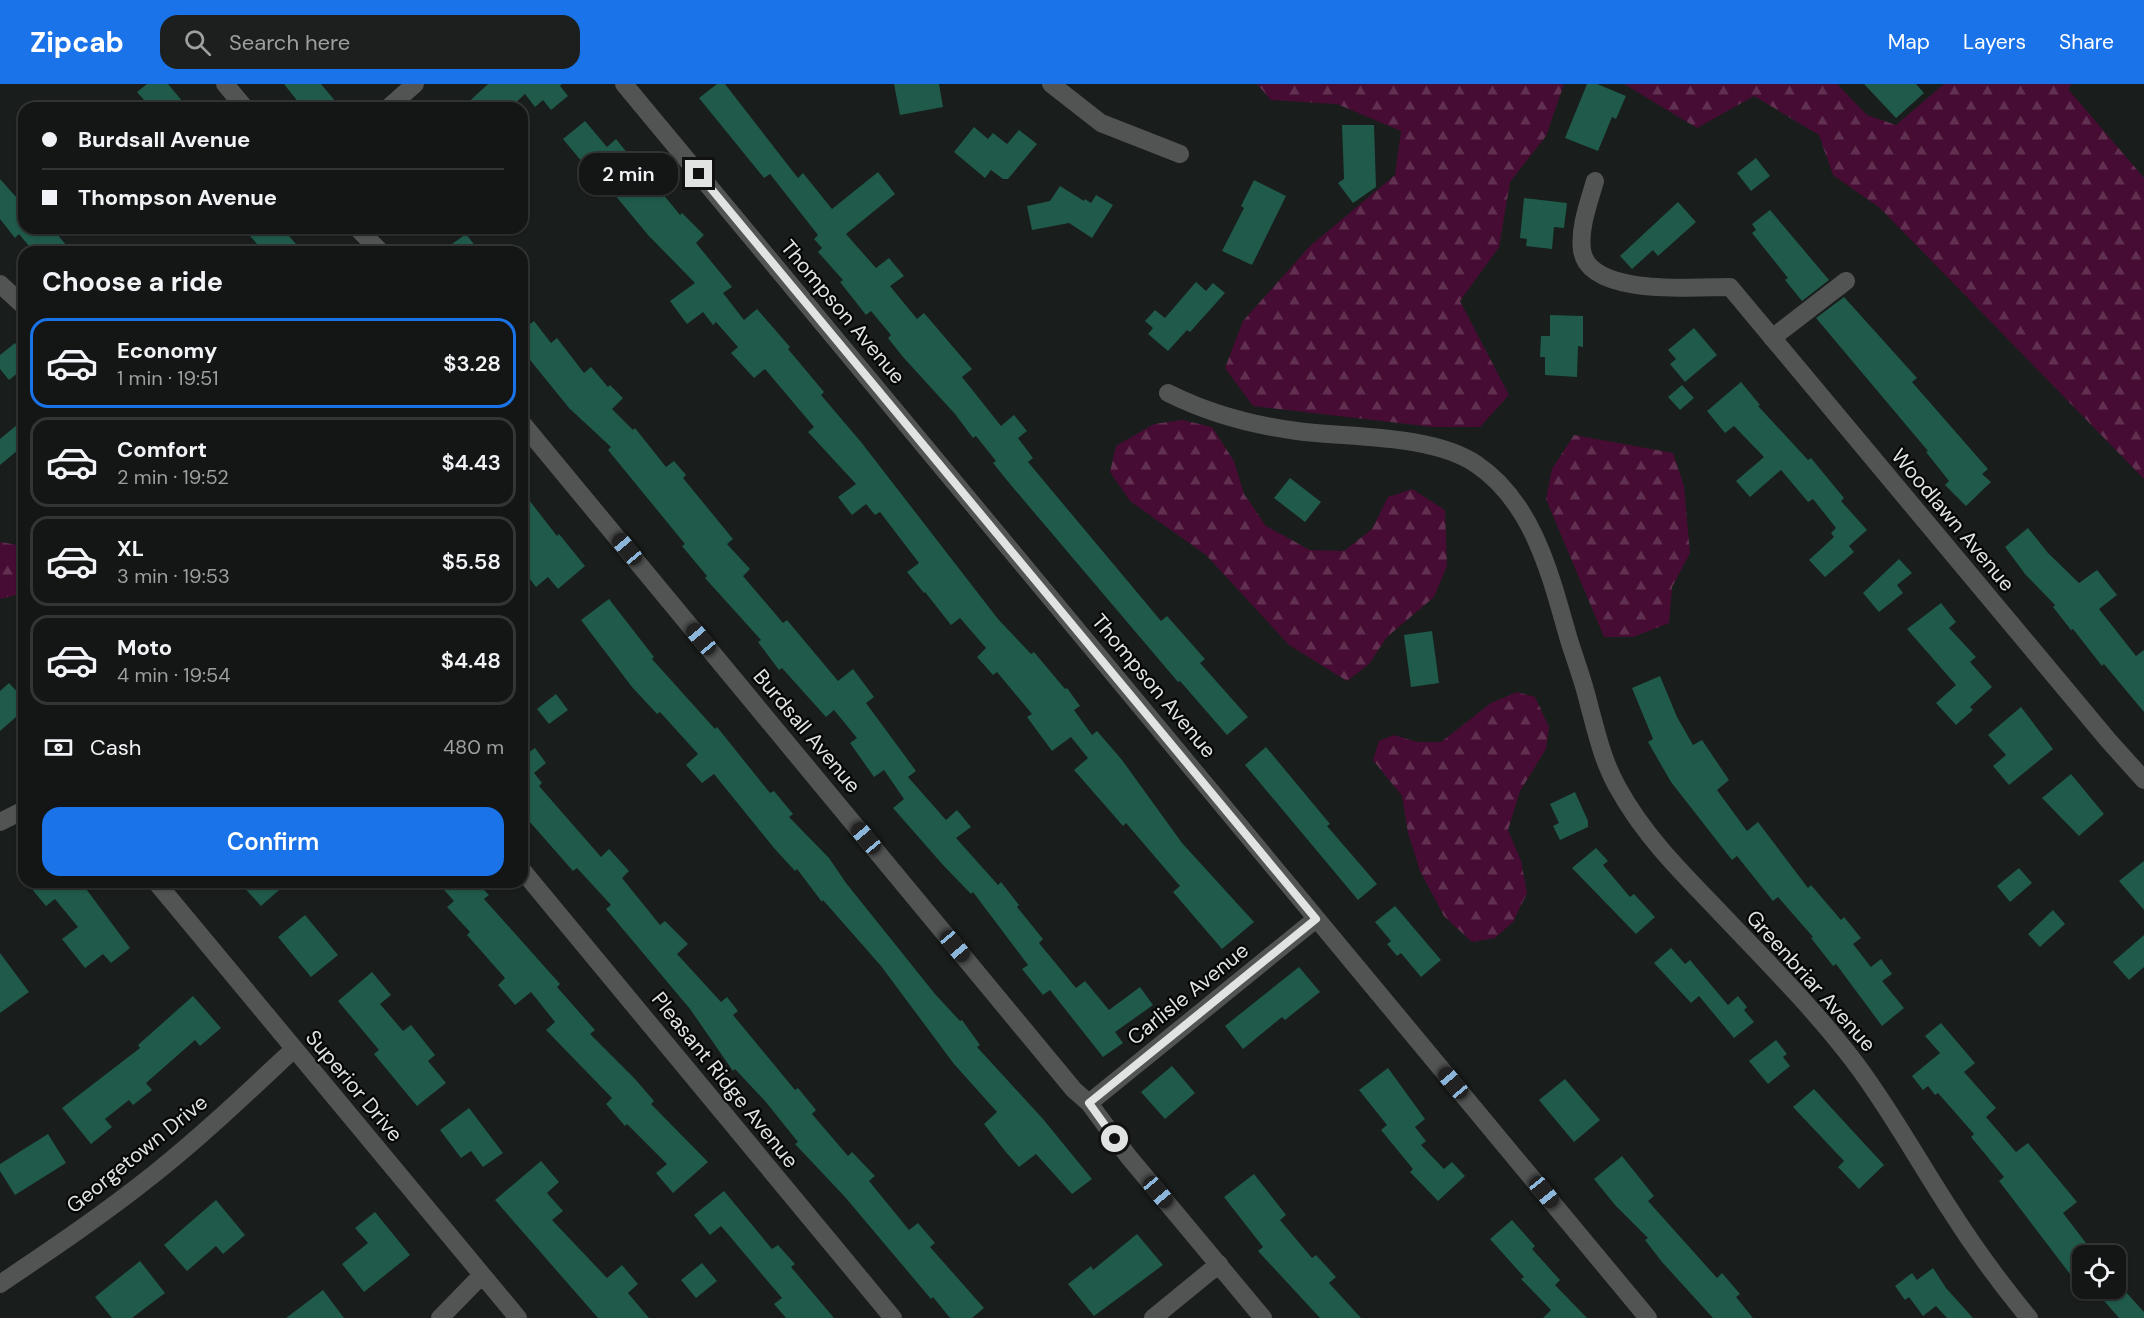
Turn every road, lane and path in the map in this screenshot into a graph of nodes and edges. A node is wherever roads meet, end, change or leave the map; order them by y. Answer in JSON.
{"nodes":[{"id":1,"x":225,"y":84,"type":"edge"},
{"id":2,"x":415,"y":84,"type":"edge"},
{"id":3,"x":624,"y":84,"type":"edge"},
{"id":4,"x":1051,"y":84,"type":"edge"},
{"id":5,"x":240,"y":102,"type":"edge"},
{"id":6,"x":395,"y":102,"type":"edge"},
{"id":7,"x":1180,"y":154,"type":"dead end"},
{"id":8,"x":1594,"y":181,"type":"dead end"},
{"id":9,"x":363,"y":234,"type":"edge"},
{"id":10,"x":375,"y":246,"type":"edge"},
{"id":11,"x":1846,"y":281,"type":"dead end"},
{"id":12,"x":0,"y":284,"type":"edge"},
{"id":13,"x":18,"y":300,"type":"edge"},
{"id":14,"x":1772,"y":338,"type":"junction"},
{"id":15,"x":1168,"y":393,"type":"dead end"},
{"id":16,"x":528,"y":430,"type":"edge"},
{"id":17,"x":2144,"y":780,"type":"edge"},
{"id":18,"x":18,"y":813,"type":"edge"},
{"id":19,"x":0,"y":822,"type":"edge"},
{"id":20,"x":528,"y":877,"type":"edge"},
{"id":21,"x":161,"y":888,"type":"edge"},
{"id":22,"x":1316,"y":919,"type":"junction"},
{"id":23,"x":294,"y":1049,"type":"junction"},
{"id":24,"x":1089,"y":1103,"type":"junction"},
{"id":25,"x":1219,"y":1264,"type":"junction"},
{"id":26,"x":481,"y":1276,"type":"junction"},
{"id":27,"x":0,"y":1284,"type":"edge"},
{"id":28,"x":440,"y":1318,"type":"edge"},
{"id":29,"x":518,"y":1318,"type":"edge"},
{"id":30,"x":893,"y":1318,"type":"edge"},
{"id":31,"x":1153,"y":1318,"type":"edge"},
{"id":32,"x":1263,"y":1318,"type":"edge"},
{"id":33,"x":1648,"y":1318,"type":"edge"},
{"id":34,"x":2029,"y":1318,"type":"edge"}],
"edges":[{"from":1,"to":5,"type":"street"},
{"from":2,"to":6,"type":"street"},
{"from":3,"to":22,"type":"street","name":"Thompson Avenue"},
{"from":4,"to":7,"type":"street"},
{"from":8,"to":14,"type":"street","name":"Woodlawn Avenue"},
{"from":9,"to":10,"type":"street"},
{"from":11,"to":14,"type":"street"},
{"from":12,"to":13,"type":"street"},
{"from":14,"to":17,"type":"street","name":"Woodlawn Avenue"},
{"from":15,"to":34,"type":"street","name":"Greenbriar Avenue"},
{"from":16,"to":24,"type":"street","name":"Burdsall Avenue"},
{"from":18,"to":19,"type":"street"},
{"from":20,"to":30,"type":"street","name":"Pleasant Ridge Avenue"},
{"from":21,"to":23,"type":"street","name":"Superior Drive"},
{"from":22,"to":24,"type":"street","name":"Carlisle Avenue"},
{"from":22,"to":33,"type":"street","name":"Thompson Avenue"},
{"from":23,"to":26,"type":"street","name":"Superior Drive"},
{"from":23,"to":27,"type":"street","name":"Georgetown Drive"},
{"from":24,"to":25,"type":"street","name":"Burdsall Avenue"},
{"from":25,"to":31,"type":"street"},
{"from":25,"to":32,"type":"street","name":"Burdsall Avenue"},
{"from":26,"to":28,"type":"street"},
{"from":26,"to":29,"type":"street","name":"Superior Drive"}]}
